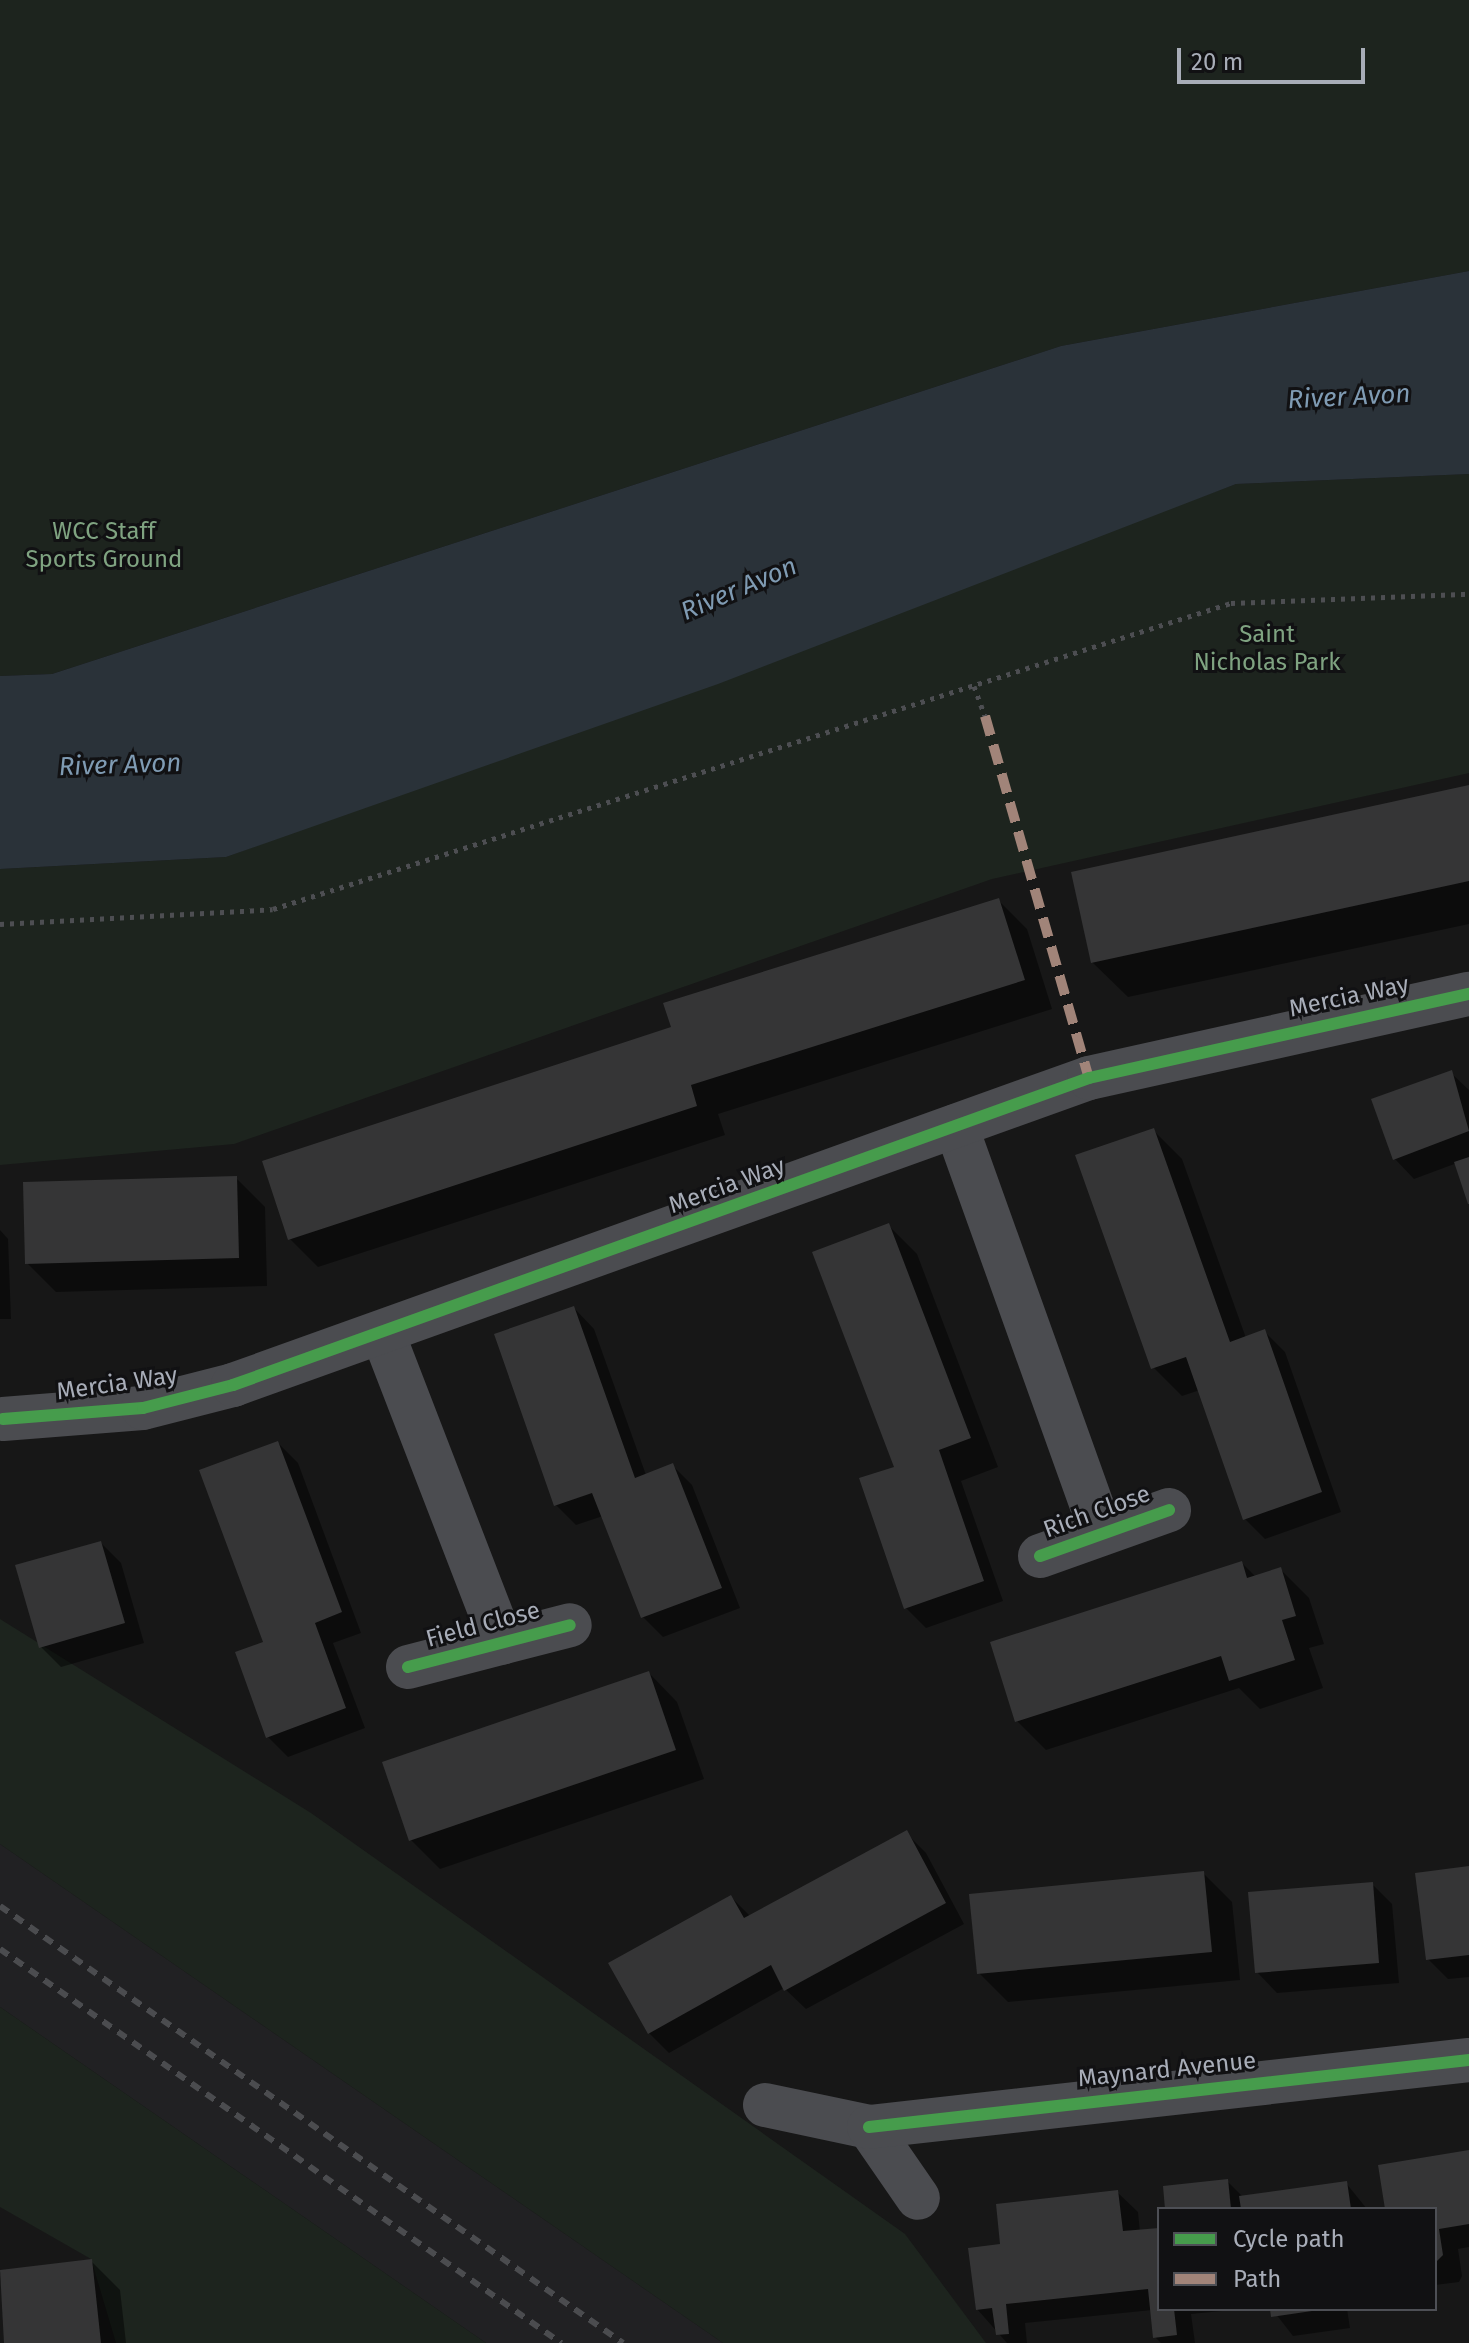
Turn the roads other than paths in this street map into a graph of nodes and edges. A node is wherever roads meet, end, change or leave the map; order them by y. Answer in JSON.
{"nodes":[{"id":1,"x":1469,"y":994,"type":"edge"},
{"id":2,"x":956,"y":1126,"type":"junction"},
{"id":3,"x":383,"y":1334,"type":"junction"},
{"id":4,"x":3,"y":1419,"type":"dead end"},
{"id":5,"x":1169,"y":1510,"type":"dead end"},
{"id":6,"x":1102,"y":1533,"type":"junction"},
{"id":7,"x":1040,"y":1556,"type":"dead end"},
{"id":8,"x":570,"y":1625,"type":"dead end"},
{"id":9,"x":502,"y":1643,"type":"junction"},
{"id":10,"x":408,"y":1667,"type":"dead end"},
{"id":11,"x":1469,"y":2060,"type":"edge"},
{"id":12,"x":765,"y":2105,"type":"dead end"},
{"id":13,"x":869,"y":2127,"type":"junction"},
{"id":14,"x":918,"y":2198,"type":"dead end"}],
"edges":[{"from":1,"to":2,"type":"street","name":"Mercia Way"},
{"from":2,"to":3,"type":"street","name":"Mercia Way"},
{"from":2,"to":6,"type":"street","name":"Rich Close"},
{"from":3,"to":4,"type":"street","name":"Mercia Way"},
{"from":3,"to":9,"type":"street","name":"Field Close"},
{"from":5,"to":6,"type":"street","name":"Rich Close"},
{"from":6,"to":7,"type":"street","name":"Rich Close"},
{"from":8,"to":9,"type":"street","name":"Field Close"},
{"from":9,"to":10,"type":"street","name":"Field Close"},
{"from":11,"to":13,"type":"street","name":"Maynard Avenue"},
{"from":12,"to":13,"type":"street","name":"Maynard Avenue"},
{"from":13,"to":14,"type":"street"}]}
